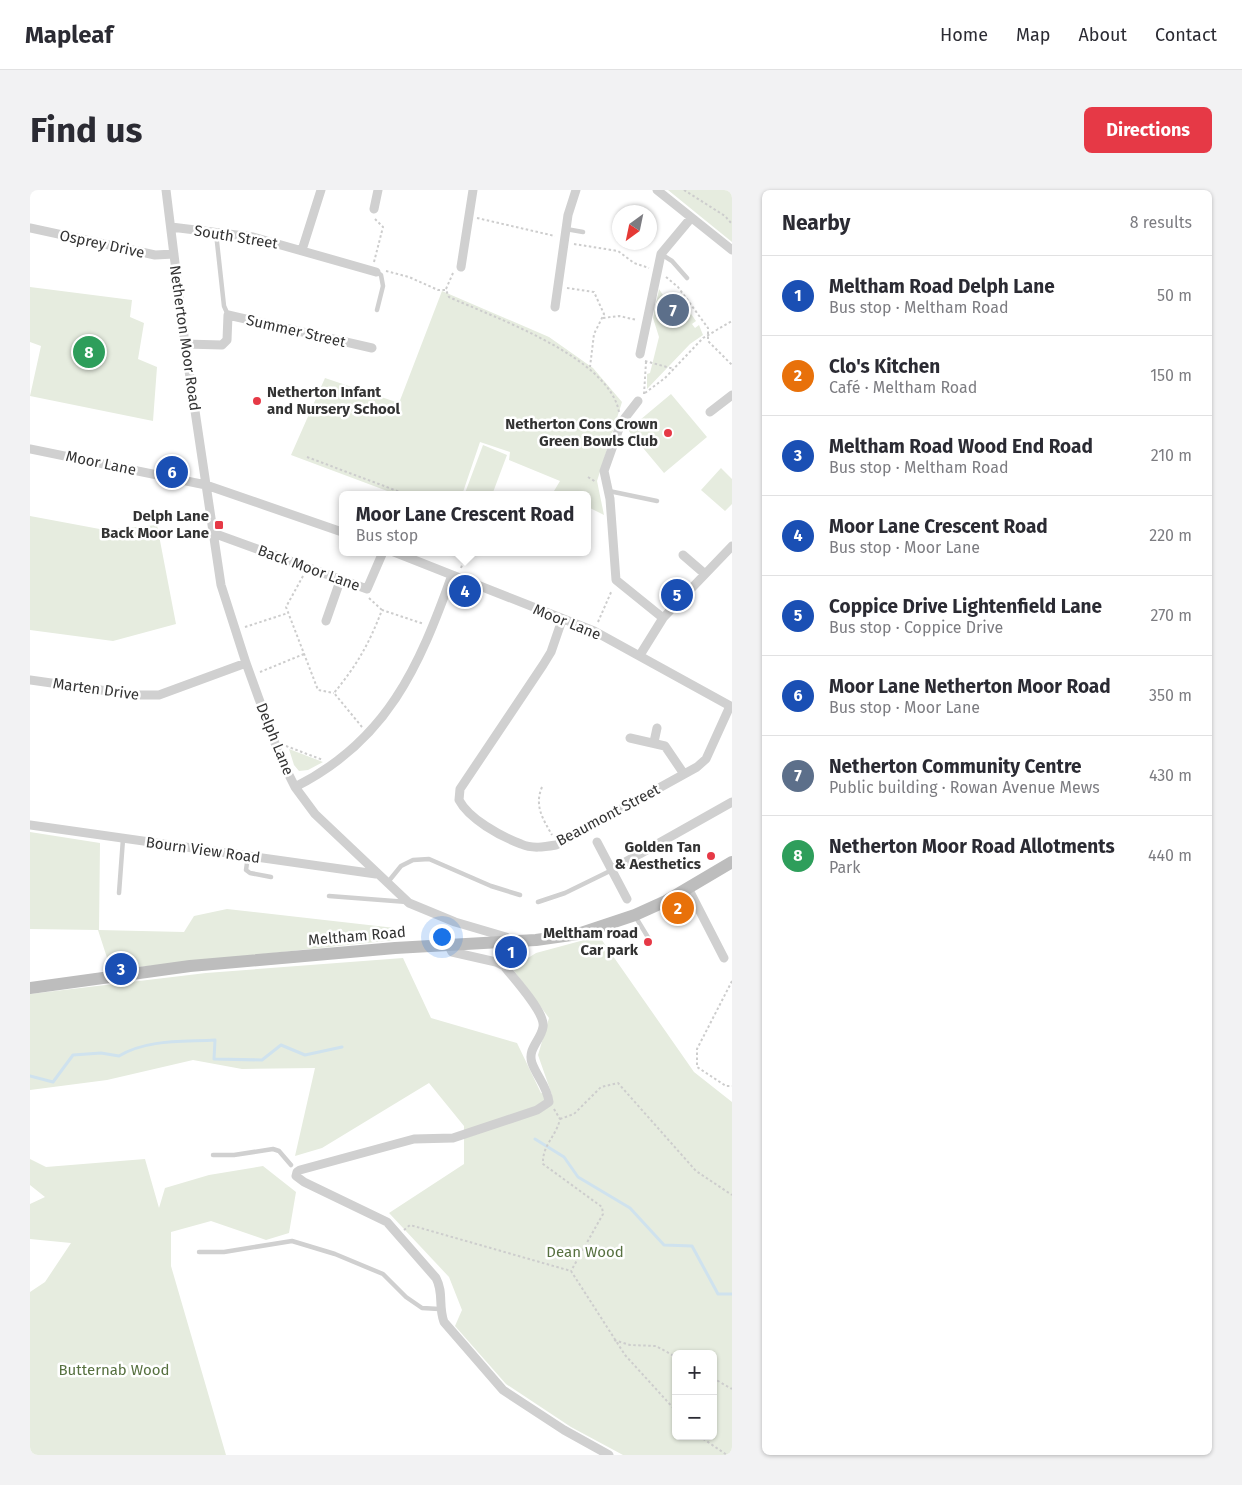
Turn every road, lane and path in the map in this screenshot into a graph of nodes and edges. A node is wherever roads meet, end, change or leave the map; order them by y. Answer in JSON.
{"nodes":[{"id":1,"x":166,"y":190,"type":"edge"},
{"id":2,"x":321,"y":190,"type":"edge"},
{"id":3,"x":378,"y":190,"type":"edge"},
{"id":4,"x":473,"y":190,"type":"edge"},
{"id":5,"x":576,"y":190,"type":"edge"},
{"id":6,"x":657,"y":190,"type":"edge"},
{"id":7,"x":684,"y":190,"type":"edge"},
{"id":8,"x":374,"y":209,"type":"joint"},
{"id":9,"x":471,"y":216,"type":"junction"},
{"id":10,"x":691,"y":218,"type":"junction"},
{"id":11,"x":732,"y":224,"type":"edge"},
{"id":12,"x":171,"y":227,"type":"junction"},
{"id":13,"x":30,"y":228,"type":"edge"},
{"id":14,"x":216,"y":232,"type":"junction"},
{"id":15,"x":583,"y":232,"type":"dead end"},
{"id":16,"x":565,"y":236,"type":"junction"},
{"id":17,"x":302,"y":250,"type":"junction"},
{"id":18,"x":732,"y":250,"type":"edge"},
{"id":19,"x":174,"y":254,"type":"junction"},
{"id":20,"x":662,"y":254,"type":"junction"},
{"id":21,"x":461,"y":267,"type":"joint"},
{"id":22,"x":658,"y":271,"type":"junction"},
{"id":23,"x":375,"y":272,"type":"junction"},
{"id":24,"x":687,"y":278,"type":"dead end"},
{"id":25,"x":558,"y":287,"type":"junction"},
{"id":26,"x":446,"y":290,"type":"junction"},
{"id":27,"x":555,"y":307,"type":"dead end"},
{"id":28,"x":377,"y":310,"type":"dead end"},
{"id":29,"x":228,"y":315,"type":"junction"},
{"id":30,"x":603,"y":318,"type":"junction"},
{"id":31,"x":732,"y":321,"type":"edge"},
{"id":32,"x":647,"y":322,"type":"junction"},
{"id":33,"x":708,"y":335,"type":"junction"},
{"id":34,"x":186,"y":344,"type":"junction"},
{"id":35,"x":372,"y":348,"type":"dead end"},
{"id":36,"x":643,"y":358,"type":"junction"},
{"id":37,"x":732,"y":365,"type":"edge"},
{"id":38,"x":590,"y":368,"type":"junction"},
{"id":39,"x":674,"y":369,"type":"junction"},
{"id":40,"x":732,"y":395,"type":"edge"},
{"id":41,"x":641,"y":397,"type":"junction"},
{"id":42,"x":710,"y":412,"type":"dead end"},
{"id":43,"x":621,"y":423,"type":"junction"},
{"id":44,"x":30,"y":449,"type":"edge"},
{"id":45,"x":307,"y":457,"type":"dead end"},
{"id":46,"x":206,"y":485,"type":"junction"},
{"id":47,"x":607,"y":490,"type":"junction"},
{"id":48,"x":397,"y":491,"type":"edge"},
{"id":49,"x":657,"y":501,"type":"dead end"},
{"id":50,"x":339,"y":531,"type":"edge"},
{"id":51,"x":213,"y":533,"type":"junction"},
{"id":52,"x":732,"y":546,"type":"edge"},
{"id":53,"x":683,"y":554,"type":"dead end"},
{"id":54,"x":381,"y":556,"type":"edge"},
{"id":55,"x":404,"y":556,"type":"edge"},
{"id":56,"x":465,"y":556,"type":"edge"},
{"id":57,"x":307,"y":568,"type":"junction"},
{"id":58,"x":705,"y":574,"type":"junction"},
{"id":59,"x":455,"y":576,"type":"junction"},
{"id":60,"x":616,"y":580,"type":"junction"},
{"id":61,"x":340,"y":581,"type":"junction"},
{"id":62,"x":367,"y":589,"type":"junction"},
{"id":63,"x":382,"y":610,"type":"junction"},
{"id":64,"x":288,"y":613,"type":"junction"},
{"id":65,"x":663,"y":618,"type":"junction"},
{"id":66,"x":562,"y":620,"type":"junction"},
{"id":67,"x":326,"y":621,"type":"dead end"},
{"id":68,"x":434,"y":627,"type":"junction"},
{"id":69,"x":235,"y":630,"type":"junction"},
{"id":70,"x":594,"y":632,"type":"junction"},
{"id":71,"x":304,"y":654,"type":"junction"},
{"id":72,"x":640,"y":655,"type":"junction"},
{"id":73,"x":246,"y":663,"type":"junction"},
{"id":74,"x":250,"y":675,"type":"junction"},
{"id":75,"x":30,"y":680,"type":"edge"},
{"id":76,"x":334,"y":693,"type":"junction"},
{"id":77,"x":731,"y":706,"type":"edge"},
{"id":78,"x":657,"y":728,"type":"dead end"},
{"id":79,"x":368,"y":734,"type":"junction"},
{"id":80,"x":630,"y":738,"type":"dead end"},
{"id":81,"x":274,"y":742,"type":"junction"},
{"id":82,"x":654,"y":742,"type":"junction"},
{"id":83,"x":333,"y":764,"type":"junction"},
{"id":84,"x":684,"y":774,"type":"junction"},
{"id":85,"x":295,"y":787,"type":"junction"},
{"id":86,"x":542,"y":787,"type":"dead end"},
{"id":87,"x":732,"y":802,"type":"edge"},
{"id":88,"x":30,"y":824,"type":"edge"},
{"id":89,"x":123,"y":839,"type":"junction"},
{"id":90,"x":597,"y":842,"type":"dead end"},
{"id":91,"x":557,"y":844,"type":"junction"},
{"id":92,"x":248,"y":856,"type":"junction"},
{"id":93,"x":732,"y":862,"type":"edge"},
{"id":94,"x":613,"y":869,"type":"junction"},
{"id":95,"x":376,"y":874,"type":"junction"},
{"id":96,"x":271,"y":877,"type":"dead end"},
{"id":97,"x":387,"y":883,"type":"junction"},
{"id":98,"x":688,"y":888,"type":"junction"},
{"id":99,"x":119,"y":894,"type":"dead end"},
{"id":100,"x":520,"y":895,"type":"dead end"},
{"id":101,"x":329,"y":896,"type":"dead end"},
{"id":102,"x":627,"y":899,"type":"dead end"},
{"id":103,"x":409,"y":902,"type":"junction"},
{"id":104,"x":538,"y":902,"type":"dead end"},
{"id":105,"x":635,"y":914,"type":"junction"},
{"id":106,"x":649,"y":939,"type":"dead end"},
{"id":107,"x":508,"y":942,"type":"junction"},
{"id":108,"x":449,"y":946,"type":"junction"},
{"id":109,"x":724,"y":958,"type":"dead end"},
{"id":110,"x":732,"y":982,"type":"edge"},
{"id":111,"x":30,"y":988,"type":"edge"},
{"id":112,"x":732,"y":1086,"type":"edge"},
{"id":113,"x":213,"y":1155,"type":"dead end"},
{"id":114,"x":294,"y":1168,"type":"junction"},
{"id":115,"x":732,"y":1195,"type":"edge"},
{"id":116,"x":399,"y":1234,"type":"junction"},
{"id":117,"x":199,"y":1252,"type":"dead end"},
{"id":118,"x":571,"y":1272,"type":"junction"},
{"id":119,"x":439,"y":1310,"type":"junction"},
{"id":120,"x":614,"y":1340,"type":"junction"},
{"id":121,"x":672,"y":1355,"type":"edge"},
{"id":122,"x":717,"y":1380,"type":"edge"},
{"id":123,"x":732,"y":1389,"type":"edge"},
{"id":124,"x":672,"y":1407,"type":"edge"},
{"id":125,"x":705,"y":1440,"type":"edge"},
{"id":126,"x":609,"y":1455,"type":"edge"},
{"id":127,"x":727,"y":1455,"type":"edge"}],
"edges":[{"from":1,"to":12,"type":"street","name":"Netherton Moor Road"},
{"from":2,"to":17,"type":"street"},
{"from":3,"to":8,"type":"street"},
{"from":4,"to":9,"type":"street"},
{"from":5,"to":16,"type":"street"},
{"from":6,"to":10,"type":"street"},
{"from":7,"to":11,"type":"path"},
{"from":8,"to":23,"type":"path"},
{"from":9,"to":16,"type":"path"},
{"from":9,"to":21,"type":"street"},
{"from":10,"to":18,"type":"street"},
{"from":10,"to":20,"type":"street"},
{"from":12,"to":14,"type":"street","name":"South Street"},
{"from":12,"to":19,"type":"street","name":"Netherton Moor Road"},
{"from":13,"to":19,"type":"street","name":"Osprey Drive"},
{"from":14,"to":17,"type":"street","name":"South Street"},
{"from":14,"to":29,"type":"lane"},
{"from":15,"to":16,"type":"lane"},
{"from":16,"to":22,"type":"path"},
{"from":16,"to":25,"type":"street"},
{"from":17,"to":23,"type":"street","name":"South Street"},
{"from":19,"to":34,"type":"street","name":"Netherton Moor Road"},
{"from":20,"to":22,"type":"street"},
{"from":20,"to":24,"type":"lane"},
{"from":21,"to":26,"type":"path"},
{"from":22,"to":32,"type":"street"},
{"from":22,"to":33,"type":"path"},
{"from":23,"to":26,"type":"path"},
{"from":23,"to":28,"type":"lane"},
{"from":25,"to":27,"type":"street"},
{"from":25,"to":30,"type":"path"},
{"from":26,"to":38,"type":"path"},
{"from":29,"to":34,"type":"street","name":"Summer Street"},
{"from":29,"to":35,"type":"street","name":"Summer Street"},
{"from":30,"to":32,"type":"path"},
{"from":30,"to":38,"type":"path"},
{"from":31,"to":33,"type":"path"},
{"from":32,"to":36,"type":"street"},
{"from":33,"to":37,"type":"path"},
{"from":33,"to":39,"type":"path"},
{"from":34,"to":46,"type":"street","name":"Netherton Moor Road"},
{"from":36,"to":39,"type":"path"},
{"from":36,"to":41,"type":"path"},
{"from":38,"to":43,"type":"path"},
{"from":39,"to":41,"type":"path"},
{"from":40,"to":42,"type":"street"},
{"from":41,"to":43,"type":"street"},
{"from":43,"to":47,"type":"street"},
{"from":44,"to":46,"type":"street","name":"Moor Lane"},
{"from":45,"to":48,"type":"path"},
{"from":46,"to":50,"type":"street","name":"Moor Lane"},
{"from":46,"to":51,"type":"street","name":"Delph Lane"},
{"from":47,"to":49,"type":"lane"},
{"from":47,"to":60,"type":"street"},
{"from":51,"to":57,"type":"street","name":"Back Moor Lane"},
{"from":51,"to":69,"type":"street","name":"Delph Lane"},
{"from":52,"to":58,"type":"street"},
{"from":53,"to":58,"type":"street"},
{"from":54,"to":62,"type":"street","name":"Back Moor Lane"},
{"from":55,"to":59,"type":"street","name":"Moor Lane"},
{"from":56,"to":59,"type":"path"},
{"from":57,"to":61,"type":"street","name":"Back Moor Lane"},
{"from":57,"to":64,"type":"path"},
{"from":58,"to":65,"type":"street"},
{"from":59,"to":66,"type":"street","name":"Moor Lane"},
{"from":59,"to":68,"type":"street"},
{"from":60,"to":65,"type":"street"},
{"from":60,"to":70,"type":"path"},
{"from":61,"to":62,"type":"street","name":"Back Moor Lane"},
{"from":61,"to":67,"type":"street"},
{"from":62,"to":63,"type":"path"},
{"from":63,"to":68,"type":"path"},
{"from":63,"to":76,"type":"path"},
{"from":64,"to":69,"type":"path"},
{"from":64,"to":71,"type":"path"},
{"from":65,"to":72,"type":"street"},
{"from":66,"to":70,"type":"street","name":"Moor Lane"},
{"from":66,"to":91,"type":"street","name":"Beaumont Street"},
{"from":68,"to":79,"type":"street"},
{"from":69,"to":73,"type":"street","name":"Delph Lane"},
{"from":70,"to":72,"type":"street","name":"Moor Lane"},
{"from":71,"to":74,"type":"path"},
{"from":71,"to":76,"type":"path"},
{"from":72,"to":77,"type":"street","name":"Moor Lane"},
{"from":73,"to":74,"type":"street","name":"Delph Lane"},
{"from":73,"to":75,"type":"street","name":"Marten Drive"},
{"from":74,"to":81,"type":"street","name":"Delph Lane"},
{"from":76,"to":79,"type":"path"},
{"from":77,"to":84,"type":"street","name":"Beaumont Street"},
{"from":78,"to":82,"type":"street"},
{"from":79,"to":83,"type":"street"},
{"from":80,"to":82,"type":"street"},
{"from":81,"to":83,"type":"path"},
{"from":81,"to":85,"type":"street","name":"Delph Lane"},
{"from":82,"to":84,"type":"street"},
{"from":83,"to":85,"type":"street"},
{"from":84,"to":91,"type":"street","name":"Beaumont Street"},
{"from":85,"to":95,"type":"street","name":"Delph Lane"},
{"from":86,"to":91,"type":"path"},
{"from":87,"to":94,"type":"street"},
{"from":88,"to":89,"type":"street","name":"Bourn View Road"},
{"from":89,"to":92,"type":"street","name":"Bourn View Road"},
{"from":89,"to":99,"type":"lane"},
{"from":90,"to":94,"type":"street"},
{"from":92,"to":95,"type":"street","name":"Bourn View Road"},
{"from":92,"to":96,"type":"lane"},
{"from":93,"to":98,"type":"main road","name":"Meltham Road"},
{"from":94,"to":102,"type":"street"},
{"from":94,"to":104,"type":"lane"},
{"from":95,"to":97,"type":"street","name":"Delph Lane"},
{"from":97,"to":100,"type":"lane"},
{"from":97,"to":103,"type":"street","name":"Delph Lane"},
{"from":98,"to":105,"type":"main road","name":"Meltham Road"},
{"from":98,"to":109,"type":"street"},
{"from":101,"to":103,"type":"lane"},
{"from":103,"to":107,"type":"street","name":"Delph Lane"},
{"from":105,"to":106,"type":"lane"},
{"from":105,"to":107,"type":"main road","name":"Meltham Road"},
{"from":107,"to":108,"type":"main road","name":"Meltham Road"},
{"from":108,"to":111,"type":"main road","name":"Meltham Road"},
{"from":108,"to":114,"type":"street"},
{"from":110,"to":112,"type":"path"},
{"from":113,"to":114,"type":"lane"},
{"from":114,"to":116,"type":"street"},
{"from":115,"to":118,"type":"path"},
{"from":116,"to":118,"type":"path"},
{"from":116,"to":119,"type":"street"},
{"from":117,"to":119,"type":"lane"},
{"from":118,"to":120,"type":"path"},
{"from":119,"to":126,"type":"street"},
{"from":120,"to":121,"type":"path"},
{"from":120,"to":124,"type":"path"},
{"from":122,"to":123,"type":"path"},
{"from":125,"to":127,"type":"path"}]}
